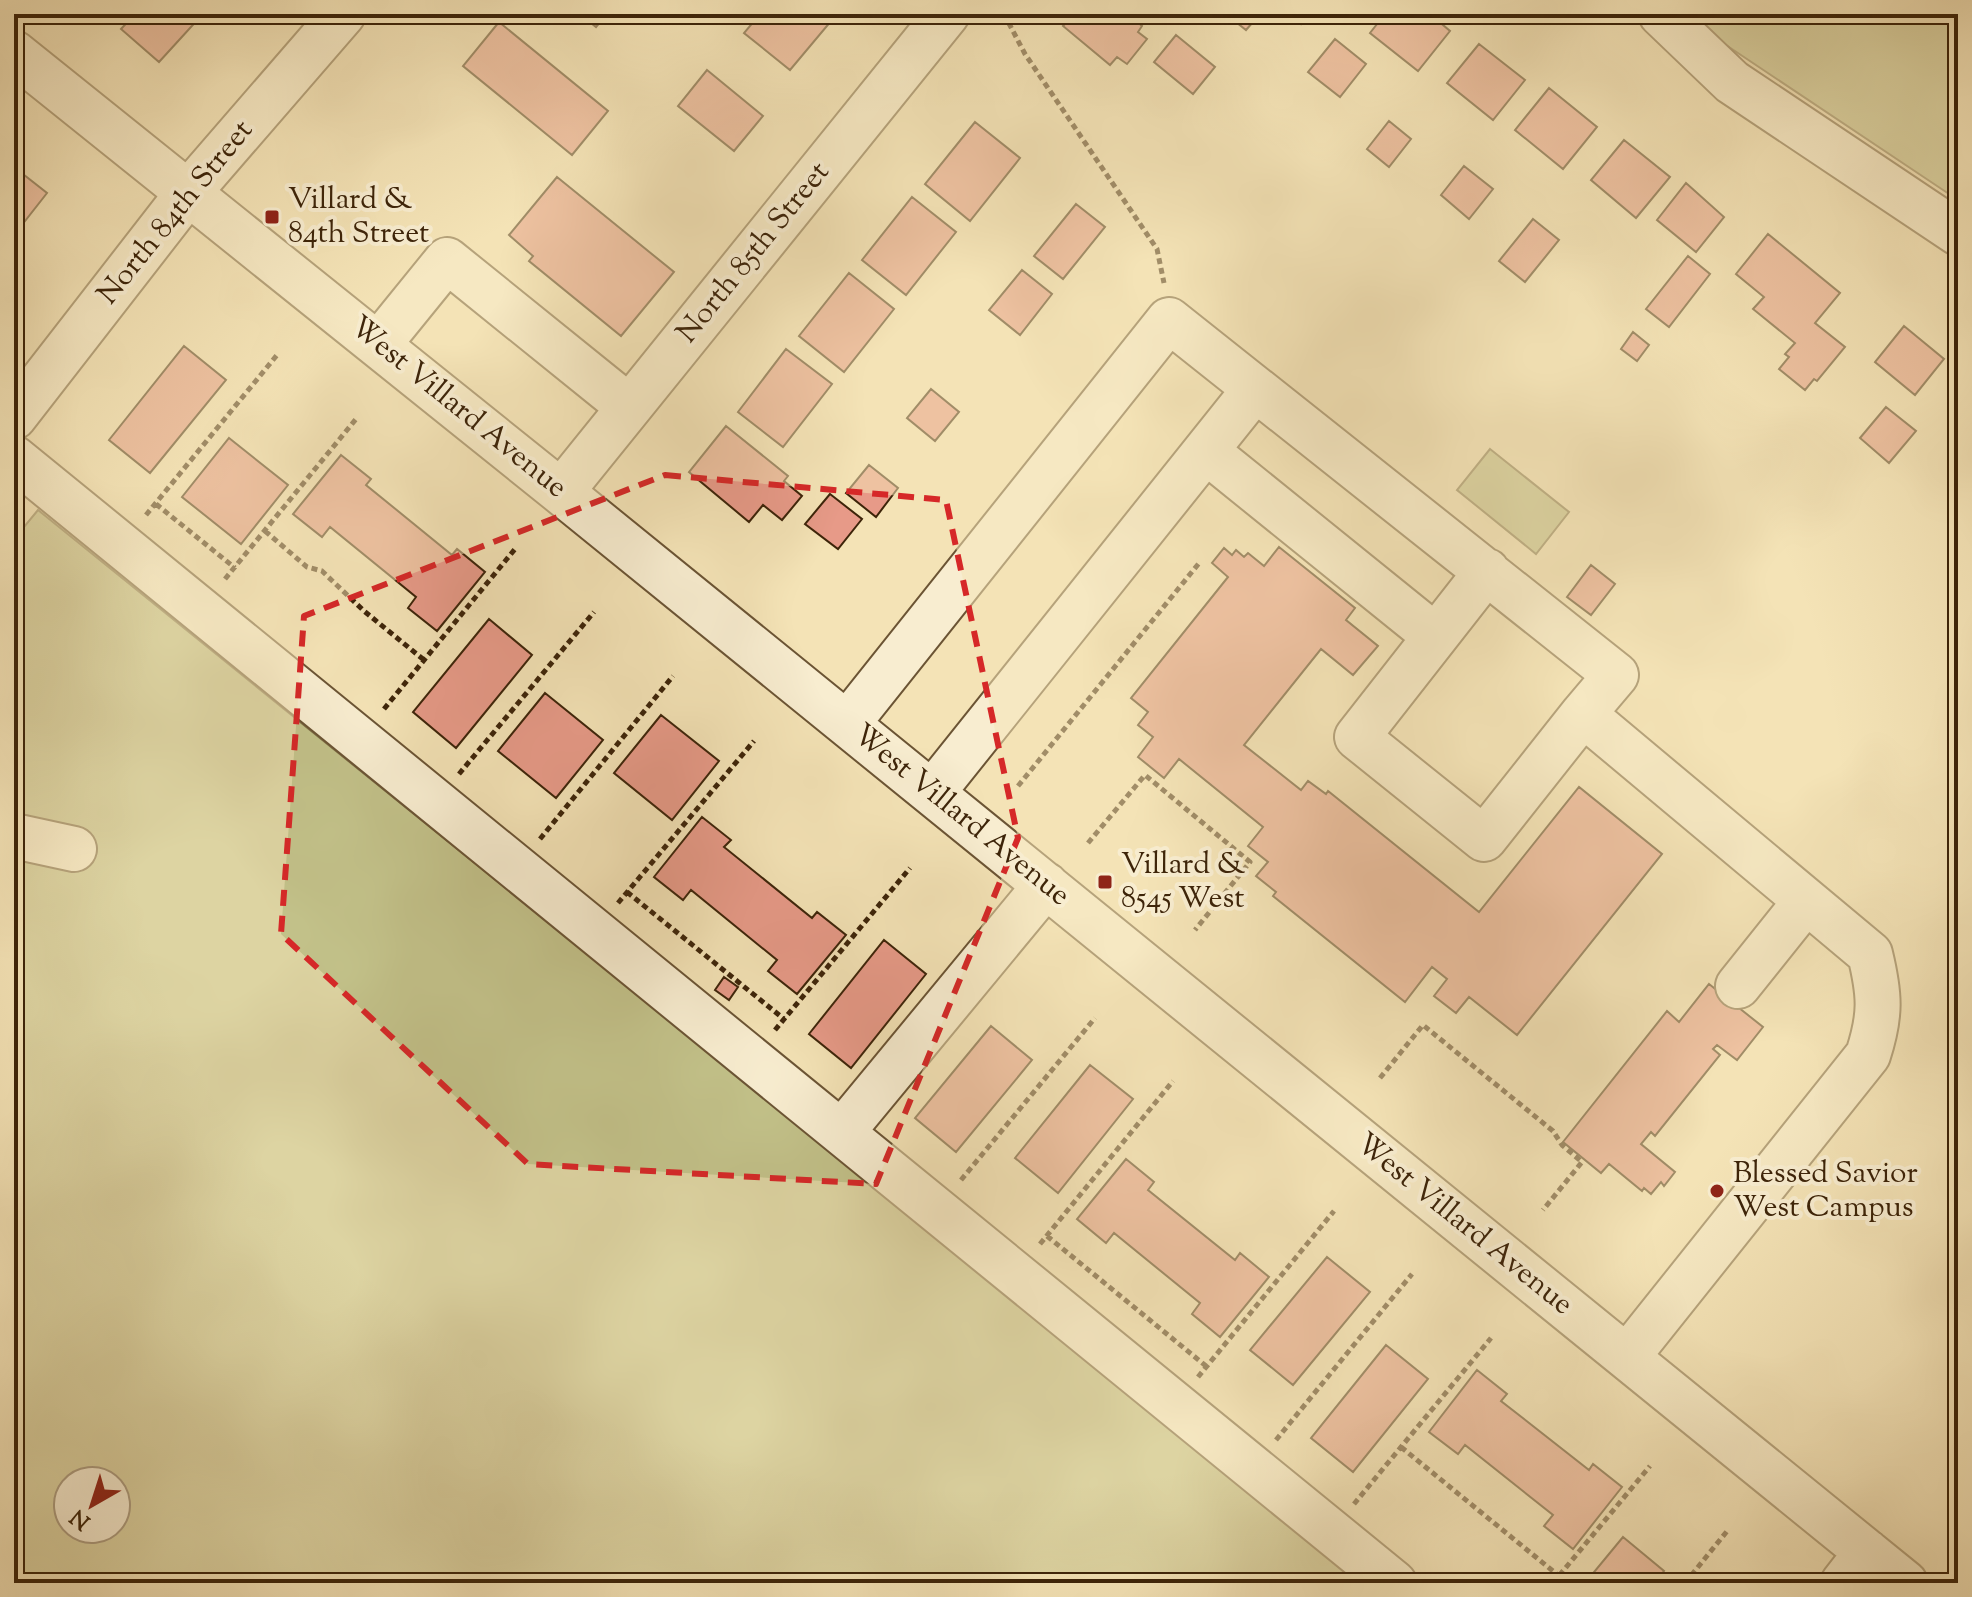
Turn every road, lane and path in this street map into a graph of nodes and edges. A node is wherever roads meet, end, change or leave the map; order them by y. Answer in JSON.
{"nodes":[{"id":1,"x":343,"y":14,"type":"edge"},
{"id":2,"x":947,"y":14,"type":"edge"},
{"id":3,"x":1004,"y":14,"type":"edge"},
{"id":4,"x":1661,"y":14,"type":"edge"},
{"id":5,"x":14,"y":53,"type":"edge"},
{"id":6,"x":188,"y":193,"type":"junction"},
{"id":7,"x":1958,"y":233,"type":"edge"},
{"id":8,"x":1169,"y":320,"type":"junction"},
{"id":9,"x":378,"y":345,"type":"junction"},
{"id":10,"x":277,"y":355,"type":"dead end"},
{"id":11,"x":1255,"y":389,"type":"junction"},
{"id":12,"x":629,"y":407,"type":"junction"},
{"id":13,"x":14,"y":417,"type":"edge"},
{"id":14,"x":356,"y":419,"type":"dead end"},
{"id":15,"x":1206,"y":451,"type":"junction"},
{"id":16,"x":14,"y":458,"type":"edge"},
{"id":17,"x":561,"y":492,"type":"junction"},
{"id":18,"x":156,"y":504,"type":"junction"},
{"id":19,"x":265,"y":531,"type":"junction"},
{"id":20,"x":121,"y":545,"type":"junction"},
{"id":21,"x":515,"y":549,"type":"dead end"},
{"id":22,"x":1200,"y":562,"type":"dead end"},
{"id":23,"x":235,"y":568,"type":"junction"},
{"id":24,"x":1487,"y":571,"type":"junction"},
{"id":25,"x":201,"y":610,"type":"junction"},
{"id":26,"x":594,"y":612,"type":"dead end"},
{"id":27,"x":1435,"y":636,"type":"junction"},
{"id":28,"x":424,"y":660,"type":"junction"},
{"id":29,"x":673,"y":676,"type":"dead end"},
{"id":30,"x":1583,"y":714,"type":"junction"},
{"id":31,"x":847,"y":724,"type":"junction"},
{"id":32,"x":360,"y":739,"type":"junction"},
{"id":33,"x":754,"y":741,"type":"dead end"},
{"id":34,"x":1018,"y":786,"type":"dead end"},
{"id":35,"x":932,"y":793,"type":"junction"},
{"id":36,"x":436,"y":802,"type":"junction"},
{"id":37,"x":14,"y":836,"type":"edge"},
{"id":38,"x":1088,"y":843,"type":"dead end"},
{"id":39,"x":74,"y":849,"type":"dead end"},
{"id":40,"x":517,"y":868,"type":"junction"},
{"id":41,"x":910,"y":868,"type":"dead end"},
{"id":42,"x":1046,"y":885,"type":"junction"},
{"id":43,"x":627,"y":892,"type":"junction"},
{"id":44,"x":1806,"y":901,"type":"junction"},
{"id":45,"x":1195,"y":930,"type":"dead end"},
{"id":46,"x":594,"y":931,"type":"junction"},
{"id":47,"x":1738,"y":986,"type":"dead end"},
{"id":48,"x":1095,"y":1018,"type":"dead end"},
{"id":49,"x":784,"y":1019,"type":"junction"},
{"id":50,"x":752,"y":1059,"type":"junction"},
{"id":51,"x":1380,"y":1078,"type":"dead end"},
{"id":52,"x":1173,"y":1081,"type":"dead end"},
{"id":53,"x":842,"y":1132,"type":"junction"},
{"id":54,"x":936,"y":1210,"type":"junction"},
{"id":55,"x":1543,"y":1210,"type":"dead end"},
{"id":56,"x":1334,"y":1211,"type":"dead end"},
{"id":57,"x":1047,"y":1236,"type":"junction"},
{"id":58,"x":1016,"y":1274,"type":"junction"},
{"id":59,"x":1412,"y":1274,"type":"dead end"},
{"id":60,"x":1491,"y":1338,"type":"dead end"},
{"id":61,"x":1627,"y":1357,"type":"junction"},
{"id":62,"x":1206,"y":1366,"type":"junction"},
{"id":63,"x":1175,"y":1404,"type":"junction"},
{"id":64,"x":1401,"y":1447,"type":"junction"},
{"id":65,"x":1650,"y":1466,"type":"dead end"},
{"id":66,"x":1253,"y":1468,"type":"junction"},
{"id":67,"x":1728,"y":1530,"type":"dead end"},
{"id":68,"x":1331,"y":1532,"type":"junction"},
{"id":69,"x":1855,"y":1568,"type":"edge"},
{"id":70,"x":1559,"y":1576,"type":"junction"},
{"id":71,"x":1394,"y":1583,"type":"edge"},
{"id":72,"x":1553,"y":1583,"type":"edge"},
{"id":73,"x":1685,"y":1583,"type":"edge"},
{"id":74,"x":1905,"y":1583,"type":"edge"}],
"edges":[{"from":1,"to":6,"type":"street","name":"North 84th Street"},
{"from":2,"to":12,"type":"street","name":"North 85th Street"},
{"from":3,"to":8,"type":"path"},
{"from":4,"to":7,"type":"street"},
{"from":5,"to":6,"type":"street","name":"West Villard Avenue"},
{"from":6,"to":9,"type":"street","name":"West Villard Avenue"},
{"from":6,"to":13,"type":"street","name":"North 84th Street"},
{"from":8,"to":11,"type":"street"},
{"from":8,"to":31,"type":"street"},
{"from":9,"to":12,"type":"street"},
{"from":9,"to":17,"type":"street","name":"West Villard Avenue"},
{"from":10,"to":18,"type":"path"},
{"from":11,"to":15,"type":"street"},
{"from":11,"to":24,"type":"street"},
{"from":12,"to":17,"type":"street","name":"North 85th Street"},
{"from":14,"to":19,"type":"path"},
{"from":15,"to":27,"type":"street"},
{"from":15,"to":35,"type":"street"},
{"from":16,"to":20,"type":"street"},
{"from":17,"to":31,"type":"street","name":"West Villard Avenue"},
{"from":18,"to":20,"type":"path"},
{"from":18,"to":23,"type":"path"},
{"from":19,"to":23,"type":"path"},
{"from":19,"to":28,"type":"path"},
{"from":20,"to":25,"type":"street"},
{"from":21,"to":28,"type":"path"},
{"from":22,"to":34,"type":"path"},
{"from":23,"to":25,"type":"path"},
{"from":24,"to":27,"type":"street"},
{"from":24,"to":30,"type":"street"},
{"from":25,"to":32,"type":"street"},
{"from":26,"to":36,"type":"path"},
{"from":27,"to":30,"type":"street"},
{"from":28,"to":32,"type":"path"},
{"from":29,"to":40,"type":"path"},
{"from":30,"to":44,"type":"street"},
{"from":31,"to":35,"type":"street","name":"West Villard Avenue"},
{"from":32,"to":36,"type":"street"},
{"from":33,"to":43,"type":"path"},
{"from":35,"to":42,"type":"street","name":"West Villard Avenue"},
{"from":36,"to":40,"type":"street"},
{"from":37,"to":39,"type":"street"},
{"from":38,"to":45,"type":"path"},
{"from":40,"to":46,"type":"street"},
{"from":41,"to":49,"type":"path"},
{"from":42,"to":53,"type":"street"},
{"from":42,"to":61,"type":"street","name":"West Villard Avenue"},
{"from":43,"to":46,"type":"path"},
{"from":43,"to":49,"type":"path"},
{"from":44,"to":47,"type":"street"},
{"from":44,"to":61,"type":"street"},
{"from":46,"to":50,"type":"street"},
{"from":48,"to":54,"type":"path"},
{"from":49,"to":50,"type":"path"},
{"from":50,"to":53,"type":"street"},
{"from":51,"to":55,"type":"path"},
{"from":52,"to":57,"type":"path"},
{"from":53,"to":54,"type":"street"},
{"from":54,"to":58,"type":"street"},
{"from":56,"to":62,"type":"path"},
{"from":57,"to":58,"type":"path"},
{"from":57,"to":62,"type":"path"},
{"from":58,"to":63,"type":"street"},
{"from":59,"to":66,"type":"path"},
{"from":60,"to":64,"type":"path"},
{"from":61,"to":69,"type":"street","name":"West Villard Avenue"},
{"from":62,"to":63,"type":"path"},
{"from":63,"to":66,"type":"street"},
{"from":64,"to":68,"type":"path"},
{"from":64,"to":70,"type":"path"},
{"from":65,"to":70,"type":"path"},
{"from":66,"to":68,"type":"street"},
{"from":67,"to":73,"type":"path"},
{"from":68,"to":71,"type":"street"},
{"from":69,"to":74,"type":"street","name":"West Villard Avenue"},
{"from":70,"to":72,"type":"path"}]}
